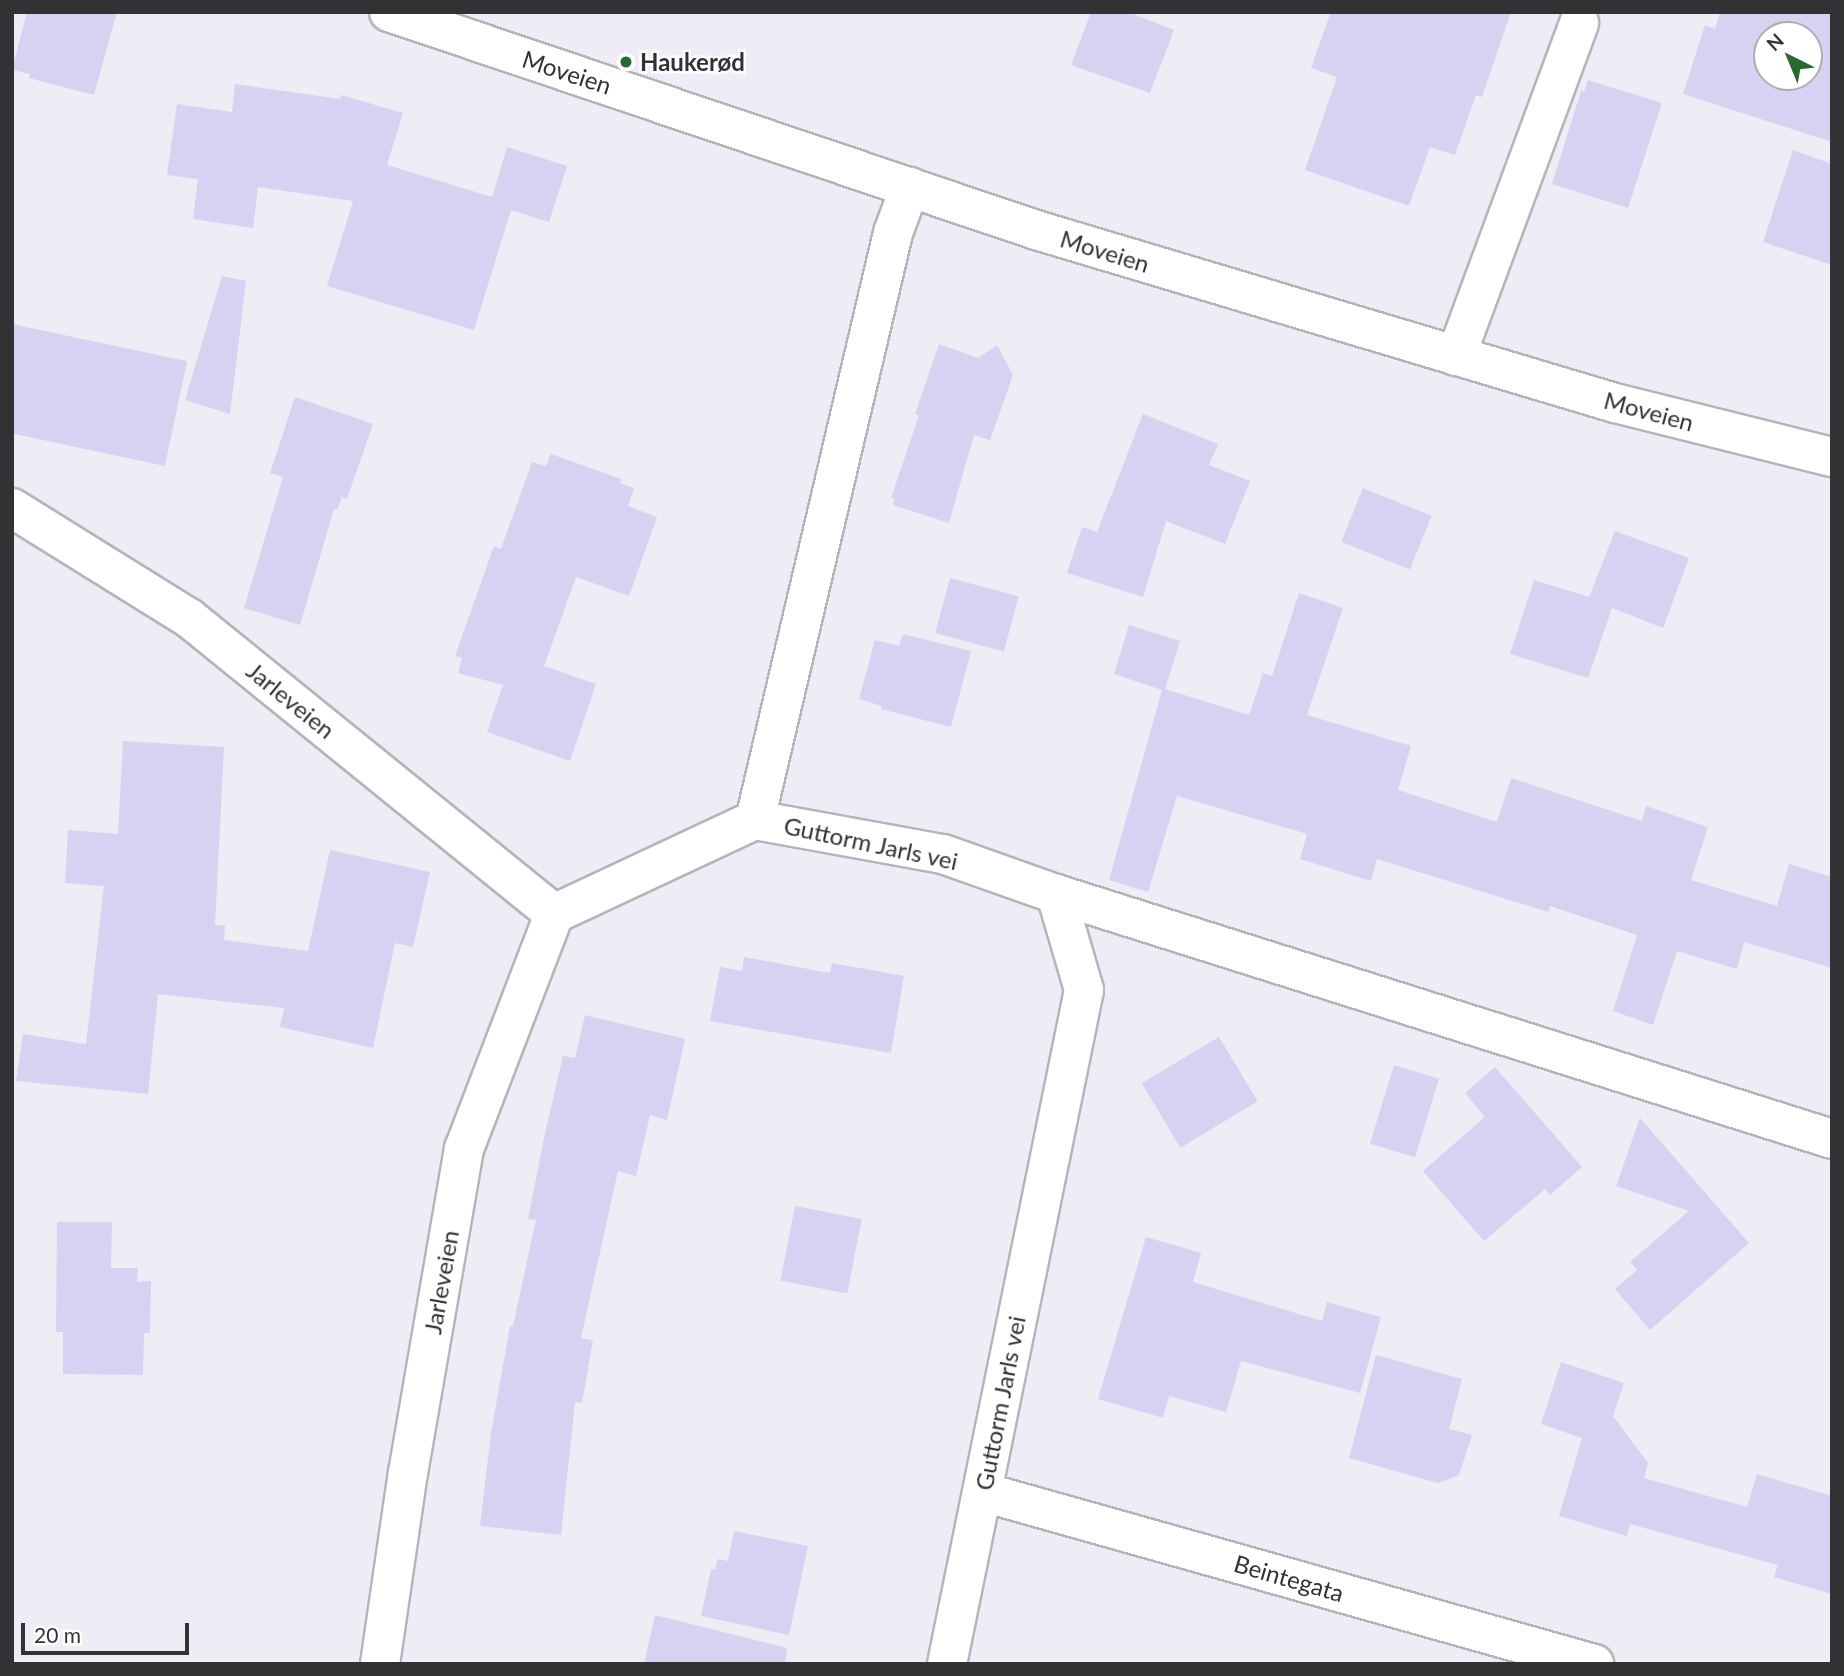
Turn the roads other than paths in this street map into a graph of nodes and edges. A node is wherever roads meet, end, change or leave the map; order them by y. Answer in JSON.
{"nodes":[{"id":1,"x":389,"y":12,"type":"edge"},
{"id":2,"x":1579,"y":23,"type":"dead end"},
{"id":3,"x":910,"y":187,"type":"junction"},
{"id":4,"x":1456,"y":356,"type":"junction"},
{"id":5,"x":1832,"y":457,"type":"edge"},
{"id":6,"x":12,"y":508,"type":"edge"},
{"id":7,"x":755,"y":820,"type":"junction"},
{"id":8,"x":1056,"y":894,"type":"junction"},
{"id":9,"x":554,"y":914,"type":"junction"},
{"id":10,"x":1832,"y":1139,"type":"edge"},
{"id":11,"x":983,"y":1492,"type":"junction"},
{"id":12,"x":380,"y":1664,"type":"edge"},
{"id":13,"x":947,"y":1664,"type":"edge"},
{"id":14,"x":1594,"y":1664,"type":"edge"}],
"edges":[{"from":1,"to":3,"type":"street","name":"Moveien"},
{"from":2,"to":4,"type":"street"},
{"from":3,"to":4,"type":"street","name":"Moveien"},
{"from":3,"to":7,"type":"street","name":"Guttorm Jarls vei"},
{"from":4,"to":5,"type":"street","name":"Moveien"},
{"from":6,"to":9,"type":"street","name":"Jarleveien"},
{"from":7,"to":8,"type":"street","name":"Guttorm Jarls vei"},
{"from":7,"to":9,"type":"street"},
{"from":8,"to":10,"type":"street"},
{"from":8,"to":11,"type":"street","name":"Guttorm Jarls vei"},
{"from":9,"to":12,"type":"street","name":"Jarleveien"},
{"from":11,"to":13,"type":"street","name":"Guttorm Jarls vei"},
{"from":11,"to":14,"type":"street","name":"Beintegata"}]}
